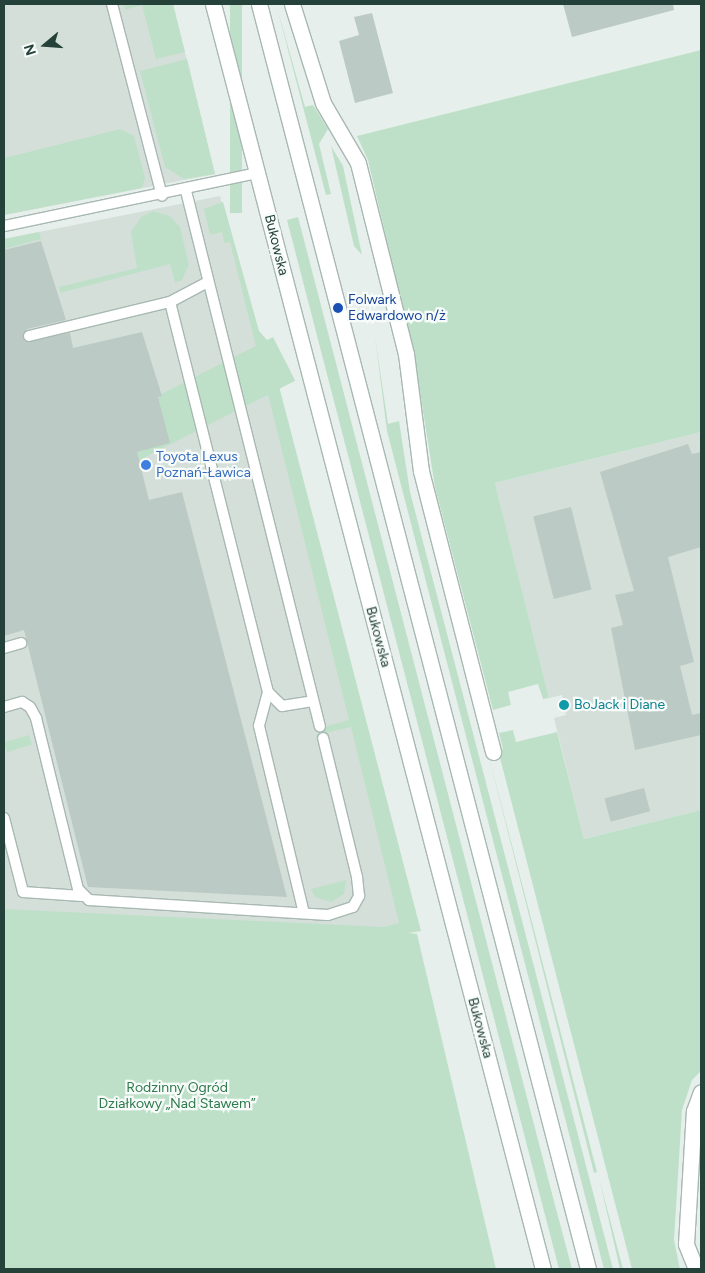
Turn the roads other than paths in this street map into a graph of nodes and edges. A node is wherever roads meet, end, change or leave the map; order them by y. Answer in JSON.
{"nodes":[{"id":1,"x":112,"y":4,"type":"edge"},
{"id":2,"x":213,"y":4,"type":"edge"},
{"id":3,"x":259,"y":4,"type":"edge"},
{"id":4,"x":292,"y":4,"type":"edge"},
{"id":5,"x":257,"y":173,"type":"junction"},
{"id":6,"x":186,"y":191,"type":"junction"},
{"id":7,"x":162,"y":196,"type":"junction"},
{"id":8,"x":4,"y":226,"type":"edge"},
{"id":9,"x":208,"y":282,"type":"junction"},
{"id":10,"x":170,"y":302,"type":"junction"},
{"id":11,"x":29,"y":336,"type":"dead end"},
{"id":12,"x":21,"y":643,"type":"dead end"},
{"id":13,"x":4,"y":648,"type":"edge"},
{"id":14,"x":268,"y":692,"type":"junction"},
{"id":15,"x":313,"y":701,"type":"junction"},
{"id":16,"x":4,"y":707,"type":"edge"},
{"id":17,"x":320,"y":727,"type":"dead end"},
{"id":18,"x":323,"y":738,"type":"dead end"},
{"id":19,"x":493,"y":752,"type":"dead end"},
{"id":20,"x":4,"y":818,"type":"edge"},
{"id":21,"x":82,"y":896,"type":"junction"},
{"id":22,"x":304,"y":913,"type":"junction"},
{"id":23,"x":701,"y":1092,"type":"edge"},
{"id":24,"x":543,"y":1269,"type":"edge"},
{"id":25,"x":588,"y":1269,"type":"edge"},
{"id":26,"x":696,"y":1269,"type":"edge"}],
"edges":[{"from":1,"to":7,"type":"lane"},
{"from":2,"to":5,"type":"main road","name":"Bukowska"},
{"from":3,"to":25,"type":"main road"},
{"from":4,"to":19,"type":"main road"},
{"from":5,"to":6,"type":"lane"},
{"from":5,"to":24,"type":"main road","name":"Bukowska"},
{"from":6,"to":7,"type":"lane"},
{"from":6,"to":9,"type":"lane"},
{"from":7,"to":8,"type":"lane"},
{"from":9,"to":10,"type":"lane"},
{"from":9,"to":15,"type":"lane"},
{"from":10,"to":11,"type":"lane"},
{"from":10,"to":14,"type":"lane"},
{"from":12,"to":13,"type":"lane"},
{"from":14,"to":15,"type":"lane"},
{"from":14,"to":22,"type":"lane"},
{"from":15,"to":17,"type":"lane"},
{"from":16,"to":21,"type":"lane"},
{"from":18,"to":22,"type":"lane"},
{"from":20,"to":21,"type":"lane"},
{"from":21,"to":22,"type":"lane"},
{"from":23,"to":26,"type":"main road"}]}
